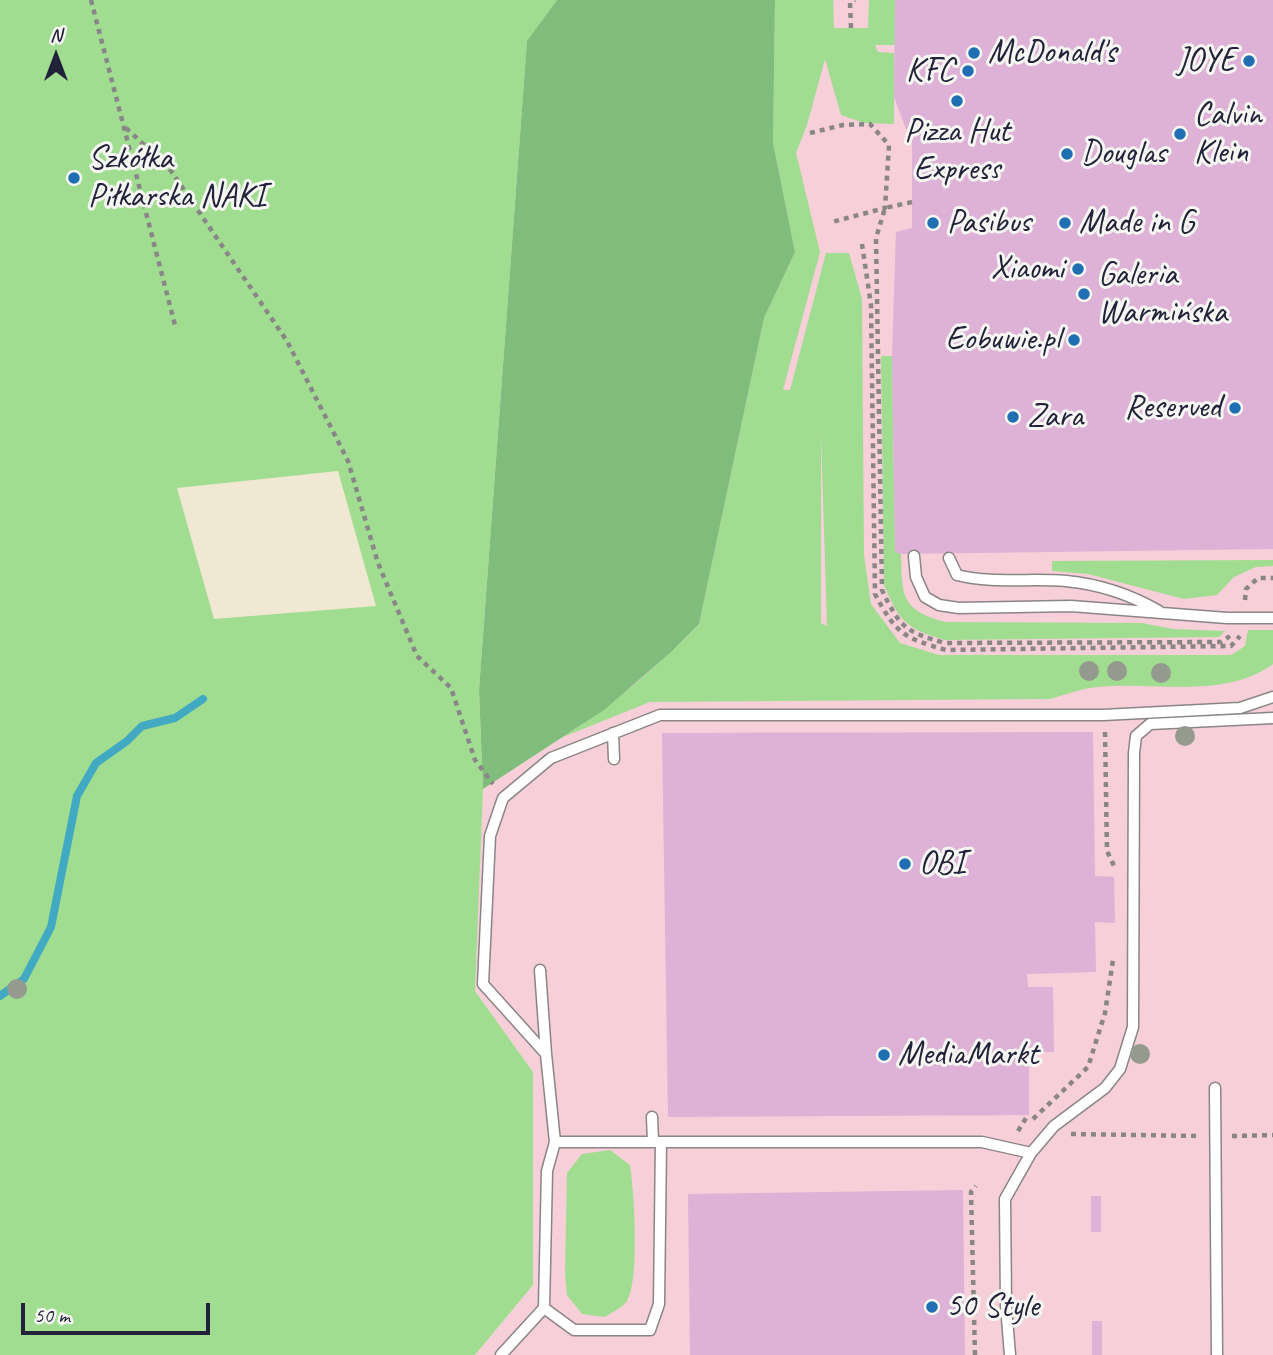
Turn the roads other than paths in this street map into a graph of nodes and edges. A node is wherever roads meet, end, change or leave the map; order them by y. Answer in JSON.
{"nodes":[{"id":1,"x":914,"y":556,"type":"dead end"},
{"id":2,"x":949,"y":558,"type":"dead end"},
{"id":3,"x":1161,"y":612,"type":"junction"},
{"id":4,"x":1273,"y":618,"type":"edge"},
{"id":5,"x":1273,"y":697,"type":"edge"},
{"id":6,"x":1273,"y":718,"type":"edge"},
{"id":7,"x":614,"y":733,"type":"junction"},
{"id":8,"x":614,"y":759,"type":"dead end"},
{"id":9,"x":540,"y":970,"type":"dead end"},
{"id":10,"x":546,"y":1054,"type":"junction"},
{"id":11,"x":1215,"y":1088,"type":"dead end"},
{"id":12,"x":652,"y":1117,"type":"dead end"},
{"id":13,"x":555,"y":1142,"type":"junction"},
{"id":14,"x":657,"y":1142,"type":"junction"},
{"id":15,"x":1031,"y":1153,"type":"junction"},
{"id":16,"x":544,"y":1308,"type":"junction"},
{"id":17,"x":500,"y":1355,"type":"edge"},
{"id":18,"x":1010,"y":1355,"type":"edge"},
{"id":19,"x":1217,"y":1355,"type":"edge"}],
"edges":[{"from":1,"to":3,"type":"lane"},
{"from":2,"to":3,"type":"lane"},
{"from":3,"to":4,"type":"lane"},
{"from":5,"to":7,"type":"lane"},
{"from":6,"to":15,"type":"lane"},
{"from":7,"to":8,"type":"lane"},
{"from":7,"to":10,"type":"lane"},
{"from":9,"to":10,"type":"lane"},
{"from":10,"to":13,"type":"lane"},
{"from":11,"to":19,"type":"lane"},
{"from":12,"to":14,"type":"lane"},
{"from":13,"to":14,"type":"lane"},
{"from":13,"to":16,"type":"lane"},
{"from":14,"to":15,"type":"lane"},
{"from":14,"to":16,"type":"lane"},
{"from":15,"to":18,"type":"lane"},
{"from":16,"to":17,"type":"lane"}]}
